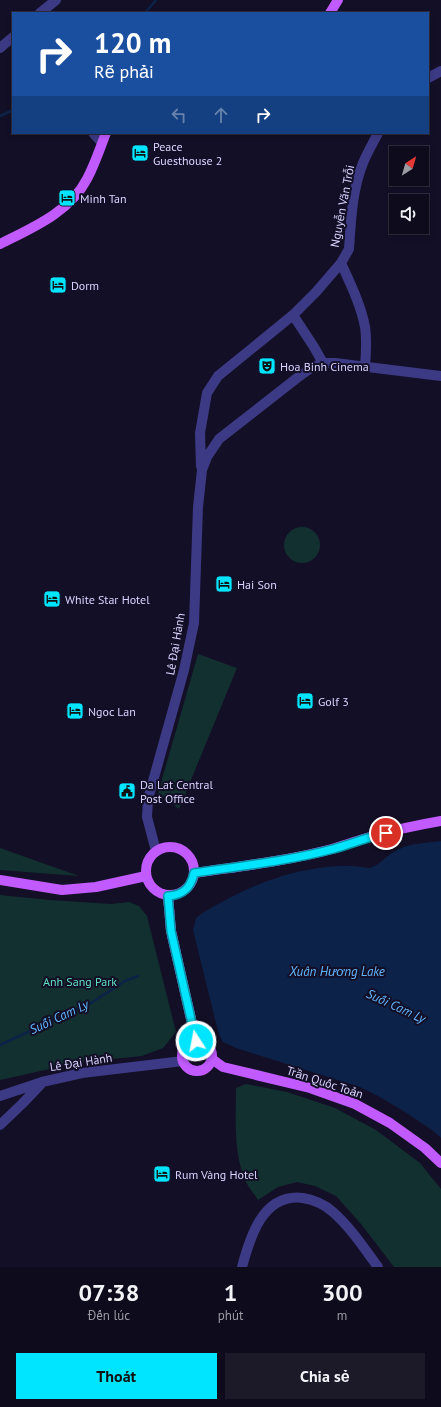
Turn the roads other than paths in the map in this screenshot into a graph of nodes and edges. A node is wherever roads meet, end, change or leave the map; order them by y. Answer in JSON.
{"nodes":[{"id":1,"x":56,"y":0,"type":"edge"},
{"id":2,"x":338,"y":0,"type":"edge"},
{"id":3,"x":41,"y":12,"type":"edge"},
{"id":4,"x":331,"y":12,"type":"edge"},
{"id":5,"x":12,"y":41,"type":"edge"},
{"id":6,"x":0,"y":48,"type":"edge"},
{"id":7,"x":441,"y":71,"type":"edge"},
{"id":8,"x":429,"y":77,"type":"edge"},
{"id":9,"x":377,"y":134,"type":"edge"},
{"id":10,"x":104,"y":138,"type":"edge"},
{"id":11,"x":0,"y":244,"type":"edge"},
{"id":12,"x":341,"y":263,"type":"junction"},
{"id":13,"x":293,"y":315,"type":"junction"},
{"id":14,"x":323,"y":363,"type":"junction"},
{"id":15,"x":365,"y":367,"type":"junction"},
{"id":16,"x":441,"y":376,"type":"edge"},
{"id":17,"x":202,"y":470,"type":"junction"},
{"id":18,"x":441,"y":821,"type":"edge"},
{"id":19,"x":156,"y":851,"type":"junction"},
{"id":20,"x":194,"y":873,"type":"junction"},
{"id":21,"x":146,"y":876,"type":"junction"},
{"id":22,"x":0,"y":880,"type":"edge"},
{"id":23,"x":168,"y":896,"type":"junction"},
{"id":24,"x":196,"y":1041,"type":"junction"},
{"id":25,"x":212,"y":1059,"type":"junction"},
{"id":26,"x":182,"y":1061,"type":"junction"},
{"id":27,"x":42,"y":1082,"type":"junction"},
{"id":28,"x":0,"y":1096,"type":"edge"},
{"id":29,"x":0,"y":1124,"type":"edge"},
{"id":30,"x":441,"y":1163,"type":"edge"},
{"id":31,"x":242,"y":1267,"type":"edge"},
{"id":32,"x":378,"y":1267,"type":"edge"}],
"edges":[{"from":1,"to":3,"type":"street"},
{"from":2,"to":4,"type":"main road"},
{"from":5,"to":6,"type":"street"},
{"from":7,"to":8,"type":"street"},
{"from":9,"to":12,"type":"street","name":"Nguyễn Văn Trỗi"},
{"from":10,"to":11,"type":"main road"},
{"from":12,"to":13,"type":"street","name":"Nguyễn Văn Trỗi"},
{"from":12,"to":15,"type":"street","name":"Nguyễn Văn Trỗi"},
{"from":13,"to":14,"type":"street"},
{"from":13,"to":17,"type":"street","name":"Nguyễn Văn Trỗi"},
{"from":14,"to":15,"type":"street"},
{"from":14,"to":17,"type":"street","name":"Lê Đại Hành"},
{"from":15,"to":16,"type":"street"},
{"from":17,"to":19,"type":"street","name":"Lê Đại Hành"},
{"from":18,"to":20,"type":"main road"},
{"from":19,"to":20,"type":"main road"},
{"from":19,"to":21,"type":"main road"},
{"from":20,"to":23,"type":"main road"},
{"from":21,"to":22,"type":"main road"},
{"from":21,"to":23,"type":"main road"},
{"from":23,"to":24,"type":"main road"},
{"from":24,"to":25,"type":"main road"},
{"from":24,"to":26,"type":"main road"},
{"from":25,"to":26,"type":"main road"},
{"from":25,"to":30,"type":"main road","name":"Trần Quốc Toản"},
{"from":26,"to":27,"type":"street","name":"Lê Đại Hành"},
{"from":27,"to":28,"type":"street"},
{"from":27,"to":29,"type":"street","name":"Lê Đại Hành"},
{"from":31,"to":32,"type":"street"}]}
